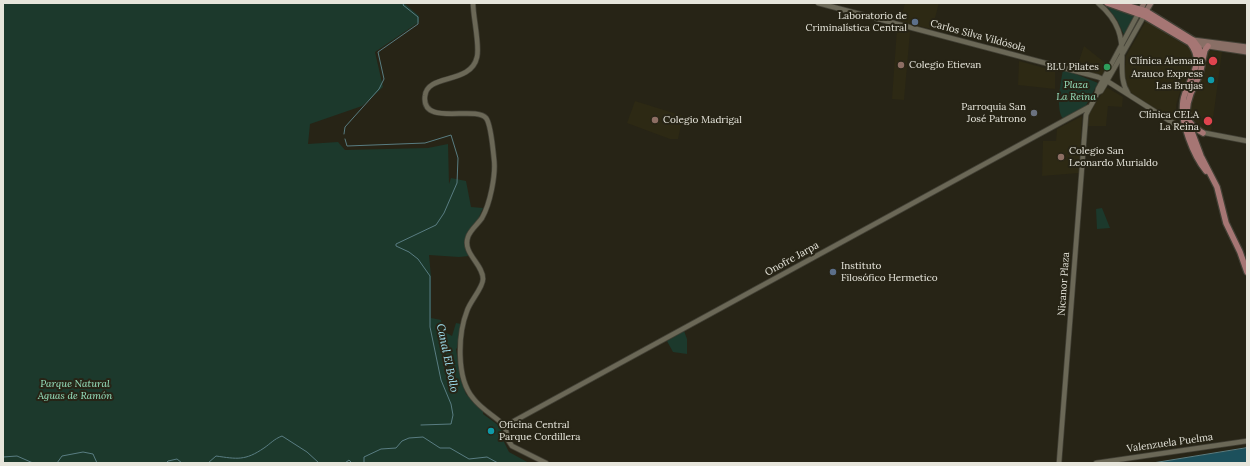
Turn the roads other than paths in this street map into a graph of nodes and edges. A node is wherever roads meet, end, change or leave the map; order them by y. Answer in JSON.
{"nodes":[{"id":1,"x":473,"y":3,"type":"edge"},
{"id":2,"x":818,"y":3,"type":"edge"},
{"id":3,"x":1098,"y":3,"type":"edge"},
{"id":4,"x":1107,"y":3,"type":"edge"},
{"id":5,"x":1117,"y":3,"type":"edge"},
{"id":6,"x":1144,"y":3,"type":"edge"},
{"id":7,"x":1151,"y":3,"type":"edge"},
{"id":8,"x":1142,"y":13,"type":"junction"},
{"id":9,"x":1193,"y":42,"type":"junction"},
{"id":10,"x":1122,"y":44,"type":"junction"},
{"id":11,"x":1208,"y":46,"type":"junction"},
{"id":12,"x":1247,"y":47,"type":"edge"},
{"id":13,"x":1247,"y":52,"type":"edge"},
{"id":14,"x":1122,"y":54,"type":"junction"},
{"id":15,"x":1202,"y":65,"type":"junction"},
{"id":16,"x":1105,"y":80,"type":"junction"},
{"id":17,"x":1129,"y":95,"type":"junction"},
{"id":18,"x":1089,"y":107,"type":"junction"},
{"id":19,"x":1188,"y":118,"type":"junction"},
{"id":20,"x":1188,"y":129,"type":"junction"},
{"id":21,"x":1202,"y":133,"type":"junction"},
{"id":22,"x":1247,"y":141,"type":"edge"},
{"id":23,"x":1247,"y":272,"type":"edge"},
{"id":24,"x":505,"y":426,"type":"junction"},
{"id":25,"x":1247,"y":441,"type":"edge"},
{"id":26,"x":546,"y":463,"type":"edge"},
{"id":27,"x":1059,"y":463,"type":"edge"},
{"id":28,"x":1096,"y":463,"type":"edge"}],
"edges":[{"from":1,"to":24,"type":"street"},
{"from":2,"to":16,"type":"street","name":"Carlos Silva Vildósola"},
{"from":3,"to":10,"type":"street"},
{"from":4,"to":8,"type":"main road"},
{"from":5,"to":8,"type":"main road"},
{"from":6,"to":8,"type":"main road"},
{"from":7,"to":8,"type":"main road"},
{"from":8,"to":9,"type":"main road"},
{"from":8,"to":10,"type":"street"},
{"from":8,"to":14,"type":"street"},
{"from":9,"to":11,"type":"main road"},
{"from":9,"to":12,"type":"main road"},
{"from":9,"to":15,"type":"main road"},
{"from":9,"to":20,"type":"main road"},
{"from":10,"to":14,"type":"street"},
{"from":10,"to":16,"type":"street"},
{"from":11,"to":13,"type":"main road"},
{"from":11,"to":15,"type":"main road"},
{"from":14,"to":16,"type":"street"},
{"from":14,"to":17,"type":"street"},
{"from":15,"to":19,"type":"main road"},
{"from":16,"to":17,"type":"street","name":"Carlos Silva Vildósola"},
{"from":16,"to":18,"type":"street"},
{"from":17,"to":20,"type":"street","name":"Carlos Silva Vildósola"},
{"from":18,"to":24,"type":"street","name":"Onofre Jarpa"},
{"from":18,"to":27,"type":"street","name":"Nicanor Plaza"},
{"from":19,"to":20,"type":"main road"},
{"from":19,"to":21,"type":"main road"},
{"from":20,"to":21,"type":"street","name":"Carlos Silva Vildósola"},
{"from":20,"to":23,"type":"main road"},
{"from":21,"to":22,"type":"street","name":"Carlos Silva Vildósola"},
{"from":24,"to":26,"type":"street"},
{"from":25,"to":28,"type":"street","name":"Valenzuela Puelma"}]}
